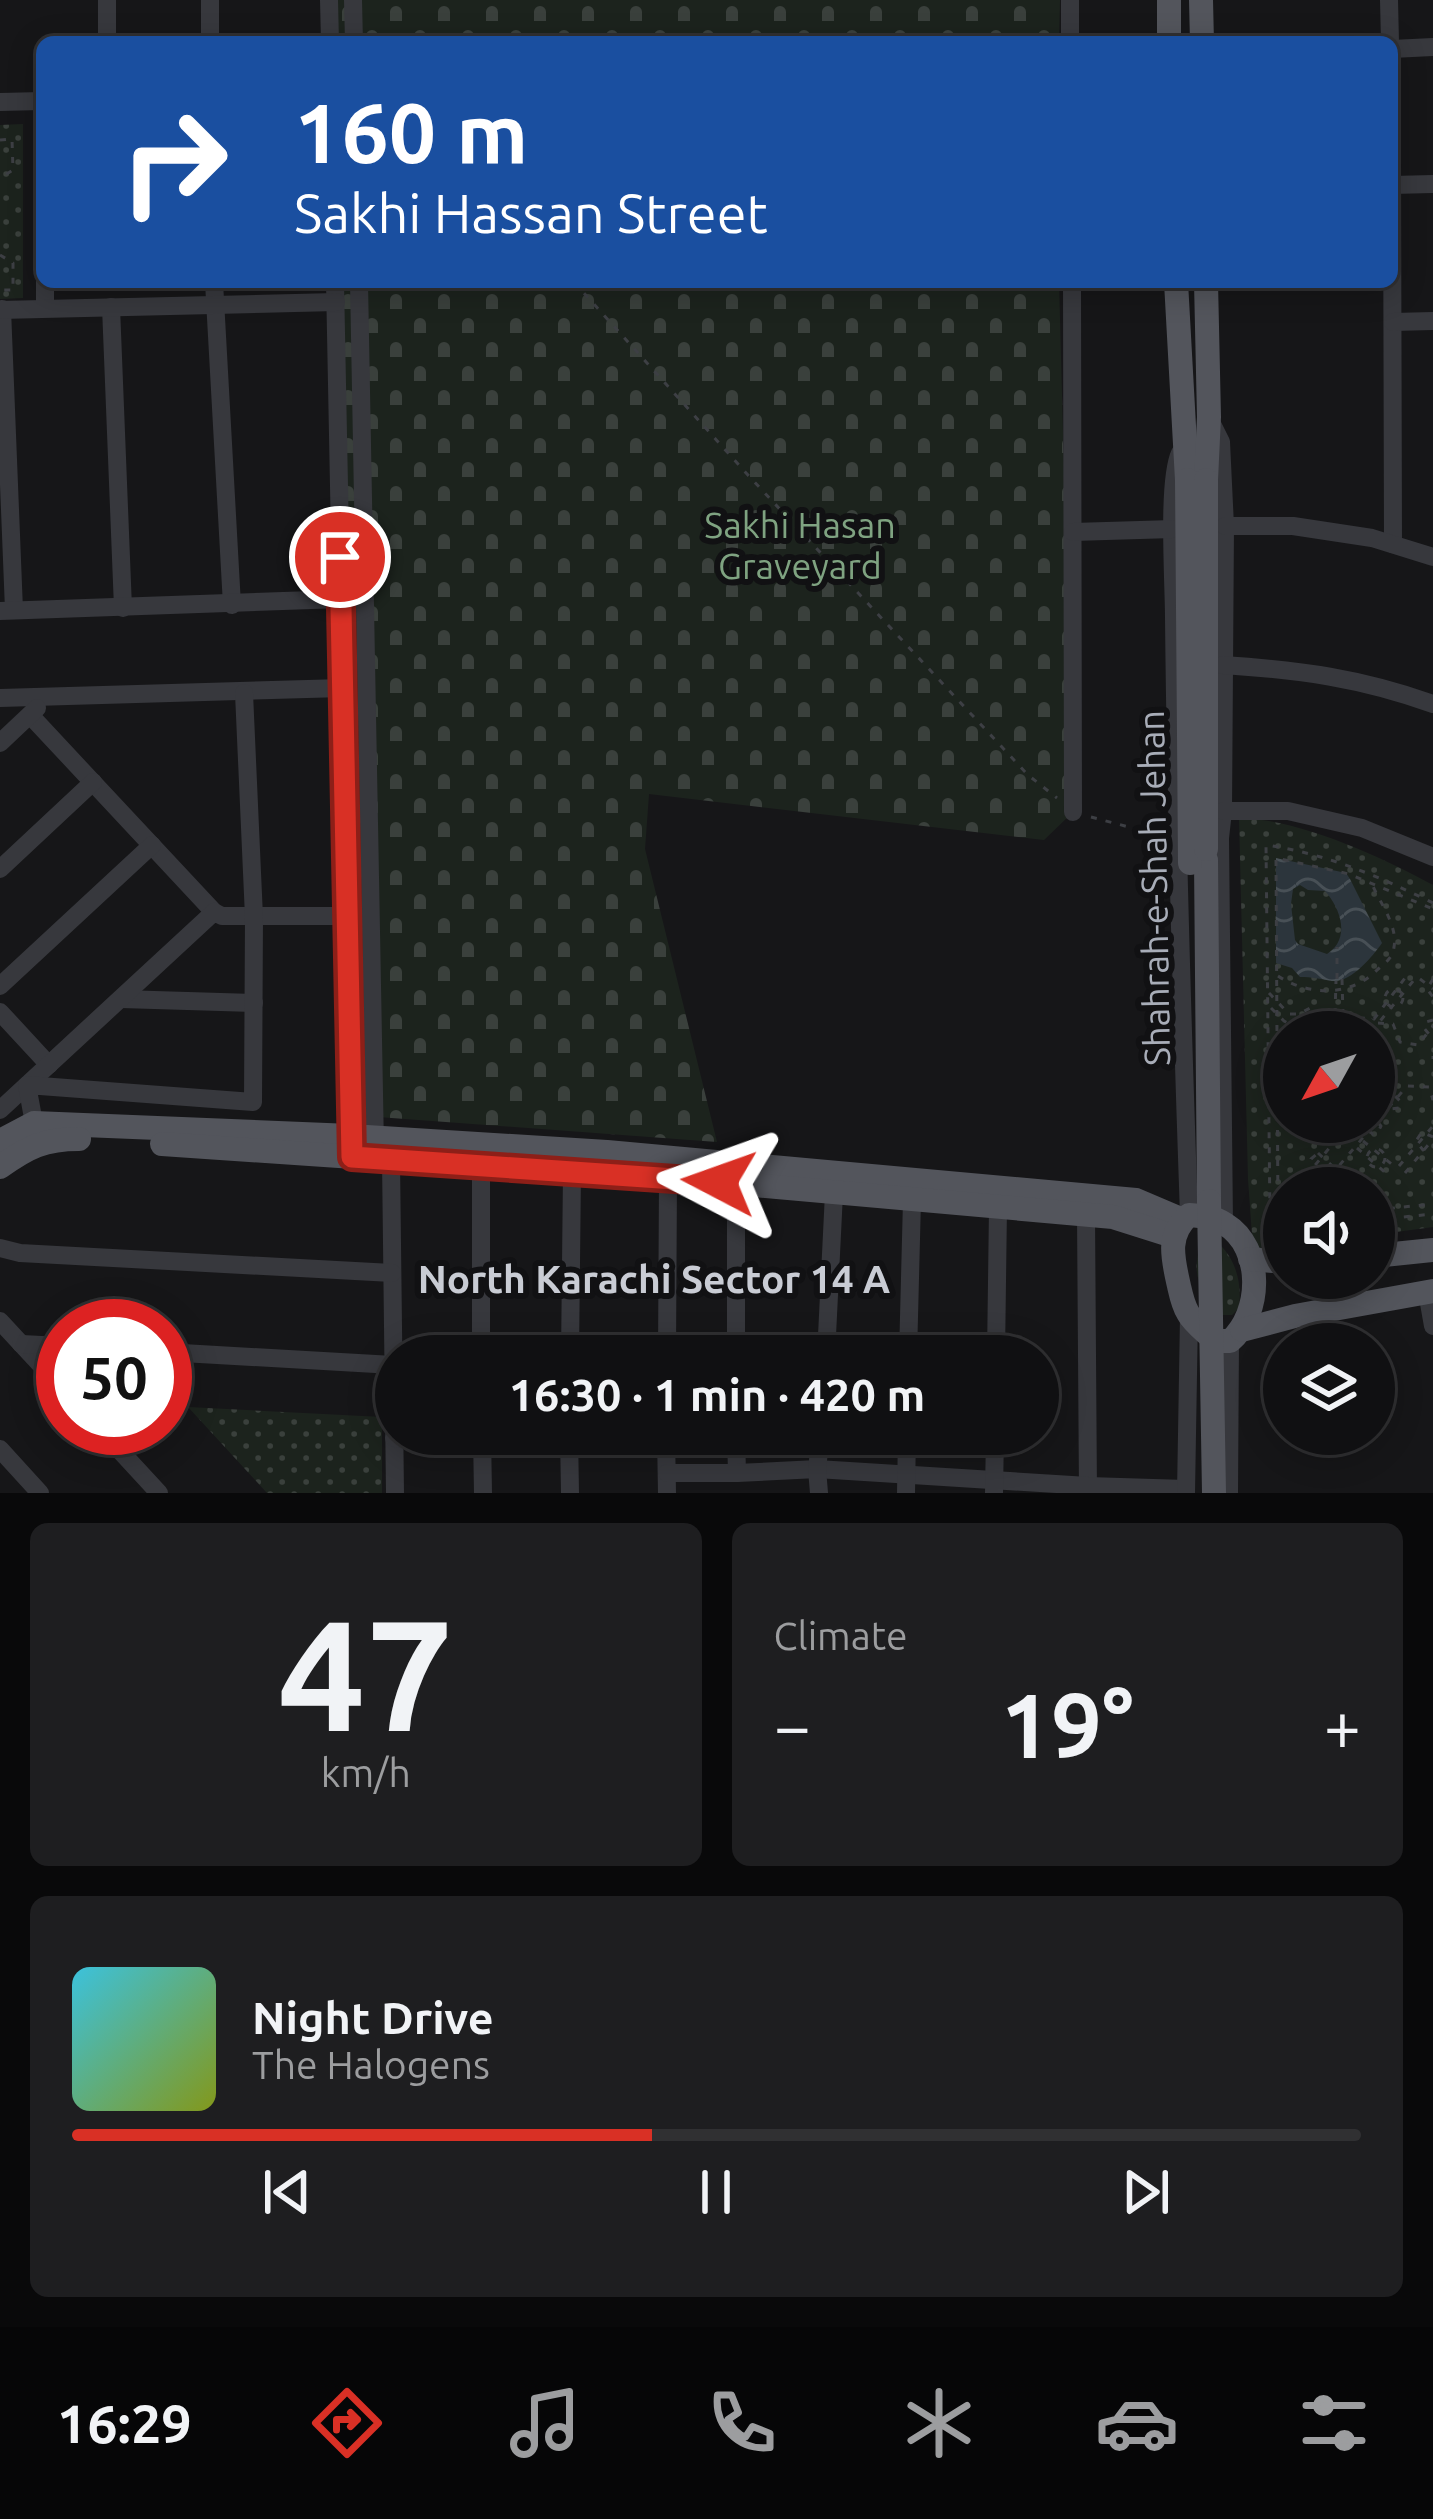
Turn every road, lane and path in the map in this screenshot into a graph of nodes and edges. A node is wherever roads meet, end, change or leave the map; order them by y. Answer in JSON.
{"nodes":[{"id":1,"x":107,"y":0,"type":"edge"},
{"id":2,"x":211,"y":0,"type":"edge"},
{"id":3,"x":329,"y":0,"type":"edge"},
{"id":4,"x":353,"y":0,"type":"edge"},
{"id":5,"x":1070,"y":0,"type":"edge"},
{"id":6,"x":1168,"y":0,"type":"edge"},
{"id":7,"x":1202,"y":0,"type":"edge"},
{"id":8,"x":1389,"y":0,"type":"edge"},
{"id":9,"x":107,"y":36,"type":"edge"},
{"id":10,"x":211,"y":36,"type":"edge"},
{"id":11,"x":330,"y":36,"type":"edge"},
{"id":12,"x":354,"y":36,"type":"edge"},
{"id":13,"x":1070,"y":36,"type":"edge"},
{"id":14,"x":1169,"y":36,"type":"edge"},
{"id":15,"x":1202,"y":36,"type":"edge"},
{"id":16,"x":1391,"y":36,"type":"edge"},
{"id":17,"x":1398,"y":45,"type":"edge"},
{"id":18,"x":1433,"y":46,"type":"edge"},
{"id":19,"x":36,"y":101,"type":"edge"},
{"id":20,"x":0,"y":102,"type":"edge"},
{"id":21,"x":0,"y":140,"type":"edge"},
{"id":22,"x":0,"y":178,"type":"edge"},
{"id":23,"x":1433,"y":184,"type":"edge"},
{"id":24,"x":1398,"y":185,"type":"edge"},
{"id":25,"x":0,"y":255,"type":"edge"},
{"id":26,"x":45,"y":288,"type":"edge"},
{"id":27,"x":214,"y":288,"type":"edge"},
{"id":28,"x":359,"y":288,"type":"edge"},
{"id":29,"x":579,"y":288,"type":"edge"},
{"id":30,"x":1072,"y":288,"type":"edge"},
{"id":31,"x":1176,"y":288,"type":"edge"},
{"id":32,"x":1206,"y":288,"type":"edge"},
{"id":33,"x":1394,"y":288,"type":"edge"},
{"id":34,"x":335,"y":292,"type":"edge"},
{"id":35,"x":1,"y":303,"type":"edge"},
{"id":36,"x":214,"y":306,"type":"junction"},
{"id":37,"x":45,"y":308,"type":"junction"},
{"id":38,"x":112,"y":308,"type":"junction"},
{"id":39,"x":1433,"y":321,"type":"edge"},
{"id":40,"x":1394,"y":322,"type":"junction"},
{"id":41,"x":1208,"y":416,"type":"junction"},
{"id":42,"x":1186,"y":442,"type":"junction"},
{"id":43,"x":1196,"y":480,"type":"junction"},
{"id":44,"x":1225,"y":526,"type":"junction"},
{"id":45,"x":1173,"y":530,"type":"junction"},
{"id":46,"x":1073,"y":532,"type":"junction"},
{"id":47,"x":1394,"y":544,"type":"junction"},
{"id":48,"x":1433,"y":557,"type":"edge"},
{"id":49,"x":341,"y":599,"type":"junction"},
{"id":50,"x":232,"y":605,"type":"junction"},
{"id":51,"x":123,"y":608,"type":"junction"},
{"id":52,"x":7,"y":611,"type":"edge"},
{"id":53,"x":1223,"y":664,"type":"junction"},
{"id":54,"x":343,"y":688,"type":"junction"},
{"id":55,"x":244,"y":693,"type":"junction"},
{"id":56,"x":49,"y":697,"type":"junction"},
{"id":57,"x":0,"y":698,"type":"edge"},
{"id":58,"x":1433,"y":704,"type":"edge"},
{"id":59,"x":30,"y":715,"type":"junction"},
{"id":60,"x":0,"y":743,"type":"edge"},
{"id":61,"x":93,"y":782,"type":"junction"},
{"id":62,"x":1223,"y":811,"type":"junction"},
{"id":63,"x":1073,"y":812,"type":"junction"},
{"id":64,"x":1176,"y":838,"type":"junction"},
{"id":65,"x":1220,"y":838,"type":"junction"},
{"id":66,"x":152,"y":845,"type":"junction"},
{"id":67,"x":1433,"y":857,"type":"edge"},
{"id":68,"x":0,"y":869,"type":"edge"},
{"id":69,"x":1371,"y":882,"type":"junction"},
{"id":70,"x":1433,"y":906,"type":"edge"},
{"id":71,"x":214,"y":912,"type":"junction"},
{"id":72,"x":347,"y":916,"type":"junction"},
{"id":73,"x":254,"y":917,"type":"junction"},
{"id":74,"x":1337,"y":947,"type":"dead end"},
{"id":75,"x":1276,"y":974,"type":"junction"},
{"id":76,"x":1408,"y":974,"type":"dead end"},
{"id":77,"x":1431,"y":982,"type":"edge"},
{"id":78,"x":0,"y":986,"type":"edge"},
{"id":79,"x":1433,"y":989,"type":"edge"},
{"id":80,"x":1339,"y":991,"type":"junction"},
{"id":81,"x":1400,"y":991,"type":"junction"},
{"id":82,"x":1268,"y":992,"type":"junction"},
{"id":83,"x":1433,"y":997,"type":"edge"},
{"id":84,"x":121,"y":999,"type":"junction"},
{"id":85,"x":1276,"y":1001,"type":"junction"},
{"id":86,"x":254,"y":1004,"type":"junction"},
{"id":87,"x":1268,"y":1005,"type":"junction"},
{"id":88,"x":1389,"y":1005,"type":"junction"},
{"id":89,"x":1274,"y":1011,"type":"edge"},
{"id":90,"x":1276,"y":1011,"type":"edge"},
{"id":91,"x":1286,"y":1011,"type":"edge"},
{"id":92,"x":1336,"y":1011,"type":"edge"},
{"id":93,"x":1342,"y":1011,"type":"edge"},
{"id":94,"x":1384,"y":1011,"type":"edge"},
{"id":95,"x":0,"y":1012,"type":"edge"},
{"id":96,"x":1433,"y":1023,"type":"edge"},
{"id":97,"x":1395,"y":1029,"type":"edge"},
{"id":98,"x":1427,"y":1034,"type":"junction"},
{"id":99,"x":1433,"y":1039,"type":"edge"},
{"id":100,"x":49,"y":1065,"type":"junction"},
{"id":101,"x":27,"y":1085,"type":"junction"},
{"id":102,"x":1395,"y":1094,"type":"edge"},
{"id":103,"x":1398,"y":1097,"type":"junction"},
{"id":104,"x":1433,"y":1100,"type":"edge"},
{"id":105,"x":1395,"y":1101,"type":"edge"},
{"id":106,"x":0,"y":1110,"type":"edge"},
{"id":107,"x":1433,"y":1126,"type":"edge"},
{"id":108,"x":36,"y":1133,"type":"junction"},
{"id":109,"x":1432,"y":1138,"type":"edge"},
{"id":110,"x":0,"y":1141,"type":"edge"},
{"id":111,"x":1332,"y":1143,"type":"edge"},
{"id":112,"x":1359,"y":1143,"type":"edge"},
{"id":113,"x":1366,"y":1143,"type":"edge"},
{"id":114,"x":1356,"y":1147,"type":"junction"},
{"id":115,"x":1421,"y":1148,"type":"junction"},
{"id":116,"x":1373,"y":1149,"type":"junction"},
{"id":117,"x":369,"y":1150,"type":"junction"},
{"id":118,"x":1322,"y":1156,"type":"junction"},
{"id":119,"x":1367,"y":1156,"type":"junction"},
{"id":120,"x":1385,"y":1159,"type":"junction"},
{"id":121,"x":481,"y":1166,"type":"junction"},
{"id":122,"x":1378,"y":1166,"type":"joint"},
{"id":123,"x":0,"y":1167,"type":"edge"},
{"id":124,"x":1270,"y":1167,"type":"edge"},
{"id":125,"x":1313,"y":1167,"type":"edge"},
{"id":126,"x":1335,"y":1167,"type":"edge"},
{"id":127,"x":1339,"y":1167,"type":"edge"},
{"id":128,"x":572,"y":1172,"type":"junction"},
{"id":129,"x":1405,"y":1173,"type":"dead end"},
{"id":130,"x":668,"y":1179,"type":"junction"},
{"id":131,"x":736,"y":1184,"type":"junction"},
{"id":132,"x":834,"y":1192,"type":"junction"},
{"id":133,"x":912,"y":1200,"type":"junction"},
{"id":134,"x":1433,"y":1204,"type":"edge"},
{"id":135,"x":998,"y":1207,"type":"junction"},
{"id":136,"x":1395,"y":1208,"type":"edge"},
{"id":137,"x":1433,"y":1214,"type":"edge"},
{"id":138,"x":1086,"y":1215,"type":"junction"},
{"id":139,"x":1395,"y":1218,"type":"edge"},
{"id":140,"x":1224,"y":1223,"type":"junction"},
{"id":141,"x":1182,"y":1224,"type":"junction"},
{"id":142,"x":0,"y":1248,"type":"edge"},
{"id":143,"x":1433,"y":1250,"type":"edge"},
{"id":144,"x":1395,"y":1254,"type":"edge"},
{"id":145,"x":1250,"y":1259,"type":"junction"},
{"id":146,"x":1263,"y":1260,"type":"edge"},
{"id":147,"x":392,"y":1273,"type":"junction"},
{"id":148,"x":1430,"y":1292,"type":"edge"},
{"id":149,"x":1189,"y":1316,"type":"junction"},
{"id":150,"x":0,"y":1322,"type":"edge"},
{"id":151,"x":1433,"y":1326,"type":"edge"},
{"id":152,"x":393,"y":1335,"type":"edge"},
{"id":153,"x":481,"y":1335,"type":"edge"},
{"id":154,"x":570,"y":1335,"type":"edge"},
{"id":155,"x":667,"y":1335,"type":"edge"},
{"id":156,"x":736,"y":1335,"type":"edge"},
{"id":157,"x":827,"y":1335,"type":"edge"},
{"id":158,"x":909,"y":1335,"type":"edge"},
{"id":159,"x":996,"y":1335,"type":"edge"},
{"id":160,"x":1236,"y":1335,"type":"junction"},
{"id":161,"x":21,"y":1344,"type":"junction"},
{"id":162,"x":36,"y":1345,"type":"edge"},
{"id":163,"x":192,"y":1354,"type":"edge"},
{"id":164,"x":36,"y":1360,"type":"edge"},
{"id":165,"x":375,"y":1364,"type":"edge"},
{"id":166,"x":0,"y":1449,"type":"edge"},
{"id":167,"x":124,"y":1455,"type":"edge"},
{"id":168,"x":394,"y":1455,"type":"edge"},
{"id":169,"x":482,"y":1455,"type":"edge"},
{"id":170,"x":569,"y":1455,"type":"edge"},
{"id":171,"x":736,"y":1455,"type":"edge"},
{"id":172,"x":819,"y":1455,"type":"edge"},
{"id":173,"x":995,"y":1455,"type":"edge"},
{"id":174,"x":818,"y":1469,"type":"junction"},
{"id":175,"x":736,"y":1473,"type":"junction"},
{"id":176,"x":667,"y":1483,"type":"edge"},
{"id":177,"x":906,"y":1483,"type":"edge"},
{"id":178,"x":994,"y":1486,"type":"edge"},
{"id":179,"x":1088,"y":1490,"type":"edge"},
{"id":180,"x":1190,"y":1492,"type":"edge"},
{"id":181,"x":40,"y":1493,"type":"edge"},
{"id":182,"x":159,"y":1493,"type":"edge"},
{"id":183,"x":394,"y":1493,"type":"edge"},
{"id":184,"x":483,"y":1493,"type":"edge"},
{"id":185,"x":570,"y":1493,"type":"edge"},
{"id":186,"x":819,"y":1493,"type":"edge"},
{"id":187,"x":1214,"y":1493,"type":"edge"},
{"id":188,"x":1229,"y":1493,"type":"edge"}],
"edges":[{"from":1,"to":9,"type":"street"},
{"from":2,"to":10,"type":"street"},
{"from":3,"to":11,"type":"street"},
{"from":4,"to":12,"type":"street"},
{"from":5,"to":13,"type":"street"},
{"from":6,"to":14,"type":"main road"},
{"from":7,"to":15,"type":"main road"},
{"from":8,"to":16,"type":"street"},
{"from":17,"to":18,"type":"street"},
{"from":19,"to":20,"type":"street"},
{"from":21,"to":22,"type":"path"},
{"from":23,"to":24,"type":"street"},
{"from":25,"to":35,"type":"path"},
{"from":26,"to":37,"type":"street"},
{"from":27,"to":36,"type":"street"},
{"from":28,"to":117,"type":"street"},
{"from":29,"to":63,"type":"path"},
{"from":30,"to":46,"type":"street"},
{"from":31,"to":42,"type":"main road","name":"Shahrah-e-Shah Jehan"},
{"from":32,"to":41,"type":"main road","name":"Shahrah-e-Shah Jehan"},
{"from":33,"to":40,"type":"street"},
{"from":34,"to":36,"type":"street"},
{"from":34,"to":49,"type":"street"},
{"from":35,"to":37,"type":"street"},
{"from":35,"to":52,"type":"street"},
{"from":36,"to":38,"type":"street"},
{"from":36,"to":50,"type":"street"},
{"from":37,"to":38,"type":"street"},
{"from":38,"to":51,"type":"street"},
{"from":39,"to":40,"type":"street"},
{"from":40,"to":47,"type":"street"},
{"from":41,"to":43,"type":"main road","name":"Shahrah-e-Shah Jehan"},
{"from":41,"to":44,"type":"street"},
{"from":42,"to":43,"type":"main road","name":"Shahrah-e-Shah Jehan"},
{"from":42,"to":45,"type":"street"},
{"from":43,"to":180,"type":"main road","name":"Shahrah-e-Shah Jehan","bridge":true},
{"from":43,"to":187,"type":"main road","name":"Shahrah-e-Shah Jehan","bridge":true},
{"from":44,"to":47,"type":"street"},
{"from":44,"to":53,"type":"street"},
{"from":45,"to":46,"type":"street"},
{"from":45,"to":64,"type":"street"},
{"from":46,"to":63,"type":"street"},
{"from":47,"to":48,"type":"street"},
{"from":49,"to":50,"type":"street"},
{"from":49,"to":54,"type":"street"},
{"from":50,"to":51,"type":"street"},
{"from":51,"to":52,"type":"street"},
{"from":53,"to":58,"type":"street"},
{"from":53,"to":62,"type":"street"},
{"from":54,"to":55,"type":"street"},
{"from":54,"to":72,"type":"street"},
{"from":55,"to":56,"type":"street"},
{"from":55,"to":73,"type":"street"},
{"from":56,"to":57,"type":"street"},
{"from":56,"to":59,"type":"street"},
{"from":59,"to":60,"type":"street"},
{"from":59,"to":61,"type":"street"},
{"from":61,"to":66,"type":"street"},
{"from":61,"to":68,"type":"street"},
{"from":62,"to":65,"type":"street"},
{"from":62,"to":67,"type":"street"},
{"from":63,"to":64,"type":"path"},
{"from":64,"to":65,"type":"street"},
{"from":64,"to":141,"type":"street"},
{"from":65,"to":140,"type":"street"},
{"from":66,"to":71,"type":"street"},
{"from":66,"to":78,"type":"street"},
{"from":69,"to":70,"type":"path"},
{"from":69,"to":75,"type":"path"},
{"from":69,"to":80,"type":"path"},
{"from":70,"to":82,"type":"path"},
{"from":71,"to":73,"type":"street"},
{"from":71,"to":84,"type":"street"},
{"from":72,"to":73,"type":"street"},
{"from":72,"to":117,"type":"street"},
{"from":73,"to":86,"type":"street"},
{"from":74,"to":80,"type":"path"},
{"from":75,"to":80,"type":"path"},
{"from":75,"to":85,"type":"path"},
{"from":76,"to":81,"type":"path"},
{"from":77,"to":79,"type":"path"},
{"from":77,"to":81,"type":"path"},
{"from":77,"to":83,"type":"path"},
{"from":80,"to":92,"type":"path"},
{"from":80,"to":93,"type":"path"},
{"from":81,"to":88,"type":"path"},
{"from":81,"to":88,"type":"path"},
{"from":82,"to":85,"type":"path"},
{"from":82,"to":87,"type":"path"},
{"from":84,"to":86,"type":"street"},
{"from":84,"to":100,"type":"street"},
{"from":85,"to":90,"type":"path"},
{"from":85,"to":91,"type":"path"},
{"from":86,"to":101,"type":"street"},
{"from":87,"to":89,"type":"path"},
{"from":87,"to":124,"type":"path"},
{"from":88,"to":94,"type":"path"},
{"from":95,"to":100,"type":"street"},
{"from":96,"to":98,"type":"path"},
{"from":97,"to":98,"type":"path"},
{"from":98,"to":99,"type":"path"},
{"from":100,"to":101,"type":"street"},
{"from":101,"to":106,"type":"street"},
{"from":101,"to":108,"type":"street"},
{"from":102,"to":103,"type":"path"},
{"from":103,"to":104,"type":"path"},
{"from":103,"to":105,"type":"path"},
{"from":107,"to":109,"type":"path"},
{"from":108,"to":110,"type":"main road"},
{"from":108,"to":117,"type":"main road"},
{"from":108,"to":123,"type":"main road"},
{"from":109,"to":115,"type":"path"},
{"from":109,"to":115,"type":"path"},
{"from":111,"to":118,"type":"path"},
{"from":112,"to":114,"type":"path"},
{"from":113,"to":116,"type":"path"},
{"from":114,"to":119,"type":"path"},
{"from":114,"to":127,"type":"path"},
{"from":115,"to":120,"type":"path"},
{"from":115,"to":129,"type":"path"},
{"from":116,"to":119,"type":"path"},
{"from":116,"to":120,"type":"path"},
{"from":117,"to":121,"type":"main road"},
{"from":117,"to":141,"type":"main road"},
{"from":117,"to":147,"type":"street"},
{"from":118,"to":125,"type":"path"},
{"from":118,"to":126,"type":"path"},
{"from":119,"to":122,"type":"path"},
{"from":120,"to":122,"type":"path"},
{"from":121,"to":128,"type":"main road"},
{"from":121,"to":153,"type":"street"},
{"from":128,"to":130,"type":"main road"},
{"from":128,"to":154,"type":"street"},
{"from":130,"to":131,"type":"main road"},
{"from":130,"to":155,"type":"street"},
{"from":131,"to":132,"type":"main road"},
{"from":131,"to":156,"type":"street"},
{"from":132,"to":133,"type":"main road"},
{"from":132,"to":157,"type":"street"},
{"from":133,"to":135,"type":"main road"},
{"from":133,"to":158,"type":"street"},
{"from":134,"to":136,"type":"path"},
{"from":135,"to":138,"type":"main road"},
{"from":135,"to":159,"type":"street"},
{"from":137,"to":139,"type":"path"},
{"from":138,"to":141,"type":"main road"},
{"from":138,"to":179,"type":"street"},
{"from":140,"to":141,"type":"main road"},
{"from":140,"to":145,"type":"main road"},
{"from":141,"to":149,"type":"main road"},
{"from":142,"to":147,"type":"street"},
{"from":143,"to":144,"type":"main road"},
{"from":145,"to":146,"type":"main road"},
{"from":145,"to":160,"type":"main road"},
{"from":147,"to":152,"type":"street"},
{"from":148,"to":151,"type":"street"},
{"from":148,"to":160,"type":"main road"},
{"from":149,"to":160,"type":"main road"},
{"from":149,"to":180,"type":"street"},
{"from":150,"to":161,"type":"street"},
{"from":160,"to":188,"type":"street"},
{"from":161,"to":162,"type":"street"},
{"from":161,"to":164,"type":"street"},
{"from":163,"to":165,"type":"street"},
{"from":166,"to":181,"type":"street"},
{"from":167,"to":182,"type":"street"},
{"from":168,"to":183,"type":"street"},
{"from":169,"to":184,"type":"street"},
{"from":170,"to":185,"type":"street"},
{"from":171,"to":175,"type":"street"},
{"from":172,"to":174,"type":"street"},
{"from":173,"to":178,"type":"street"},
{"from":174,"to":175,"type":"street"},
{"from":174,"to":177,"type":"street"},
{"from":174,"to":186,"type":"street"},
{"from":175,"to":176,"type":"street"},
{"from":177,"to":178,"type":"street"},
{"from":178,"to":179,"type":"street"},
{"from":179,"to":180,"type":"street"}]}
